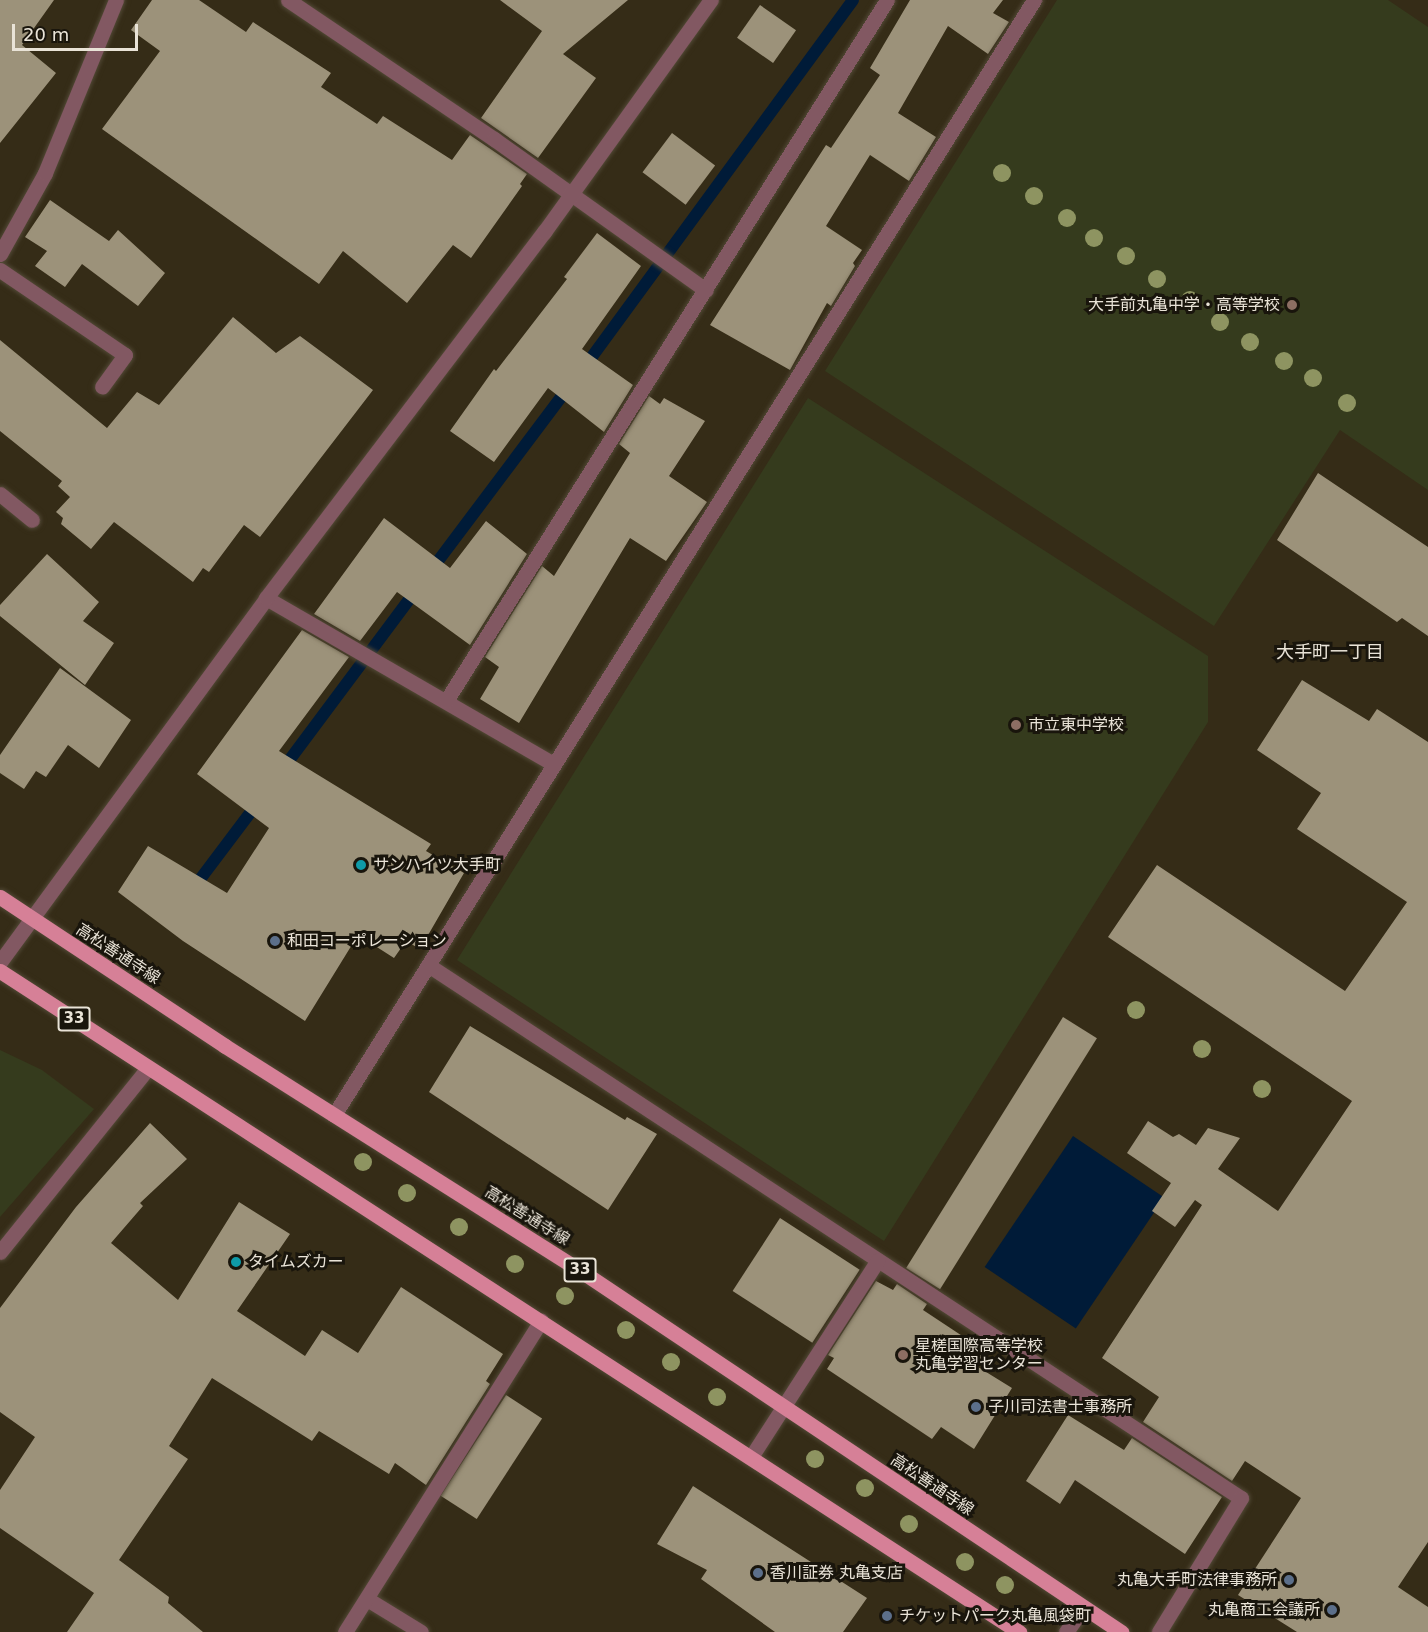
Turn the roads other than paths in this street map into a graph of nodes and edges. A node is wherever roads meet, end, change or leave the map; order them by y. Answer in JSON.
{"nodes":[{"id":1,"x":117,"y":0,"type":"edge"},
{"id":2,"x":288,"y":0,"type":"edge"},
{"id":3,"x":711,"y":0,"type":"edge"},
{"id":4,"x":887,"y":0,"type":"edge"},
{"id":5,"x":1034,"y":0,"type":"edge"},
{"id":6,"x":571,"y":194,"type":"junction"},
{"id":7,"x":0,"y":254,"type":"edge"},
{"id":8,"x":0,"y":270,"type":"edge"},
{"id":9,"x":706,"y":290,"type":"junction"},
{"id":10,"x":102,"y":387,"type":"dead end"},
{"id":11,"x":0,"y":494,"type":"edge"},
{"id":12,"x":32,"y":520,"type":"dead end"},
{"id":13,"x":266,"y":598,"type":"junction"},
{"id":14,"x":446,"y":701,"type":"junction"},
{"id":15,"x":554,"y":764,"type":"junction"},
{"id":16,"x":0,"y":897,"type":"edge"},
{"id":17,"x":31,"y":920,"type":"junction"},
{"id":18,"x":0,"y":962,"type":"edge"},
{"id":19,"x":428,"y":965,"type":"junction"},
{"id":20,"x":0,"y":971,"type":"edge"},
{"id":21,"x":147,"y":1069,"type":"junction"},
{"id":22,"x":334,"y":1114,"type":"junction"},
{"id":23,"x":0,"y":1252,"type":"edge"},
{"id":24,"x":878,"y":1260,"type":"junction"},
{"id":25,"x":540,"y":1320,"type":"junction"},
{"id":26,"x":783,"y":1407,"type":"junction"},
{"id":27,"x":751,"y":1457,"type":"junction"},
{"id":28,"x":367,"y":1599,"type":"junction"},
{"id":29,"x":1083,"y":1608,"type":"junction"},
{"id":30,"x":345,"y":1632,"type":"edge"},
{"id":31,"x":422,"y":1632,"type":"edge"},
{"id":32,"x":1018,"y":1632,"type":"edge"},
{"id":33,"x":1066,"y":1632,"type":"edge"},
{"id":34,"x":1121,"y":1632,"type":"edge"},
{"id":35,"x":1159,"y":1632,"type":"edge"}],
"edges":[{"from":1,"to":7,"type":"street"},
{"from":2,"to":6,"type":"street"},
{"from":3,"to":6,"type":"street"},
{"from":4,"to":9,"type":"street"},
{"from":5,"to":15,"type":"street"},
{"from":6,"to":9,"type":"street"},
{"from":6,"to":13,"type":"street"},
{"from":8,"to":10,"type":"street"},
{"from":9,"to":14,"type":"street"},
{"from":11,"to":12,"type":"street"},
{"from":13,"to":14,"type":"street"},
{"from":13,"to":17,"type":"street"},
{"from":14,"to":15,"type":"street"},
{"from":15,"to":19,"type":"street"},
{"from":16,"to":17,"type":"main road","name":"高松善通寺線","number":"33"},
{"from":17,"to":18,"type":"street"},
{"from":17,"to":22,"type":"main road","name":"高松善通寺線","number":"33"},
{"from":19,"to":22,"type":"street"},
{"from":19,"to":24,"type":"street"},
{"from":20,"to":21,"type":"main road","number":"33"},
{"from":21,"to":23,"type":"street"},
{"from":21,"to":25,"type":"main road","number":"33"},
{"from":22,"to":26,"type":"main road","name":"高松善通寺線","number":"33"},
{"from":24,"to":26,"type":"street"},
{"from":24,"to":35,"type":"street"},
{"from":25,"to":27,"type":"main road","number":"33"},
{"from":25,"to":28,"type":"street"},
{"from":26,"to":27,"type":"street"},
{"from":26,"to":29,"type":"main road","name":"高松善通寺線","number":"33"},
{"from":27,"to":32,"type":"main road","number":"33"},
{"from":28,"to":30,"type":"street"},
{"from":28,"to":31,"type":"street"},
{"from":29,"to":33,"type":"street"},
{"from":29,"to":34,"type":"main road","name":"高松善通寺線","number":"33"}]}
